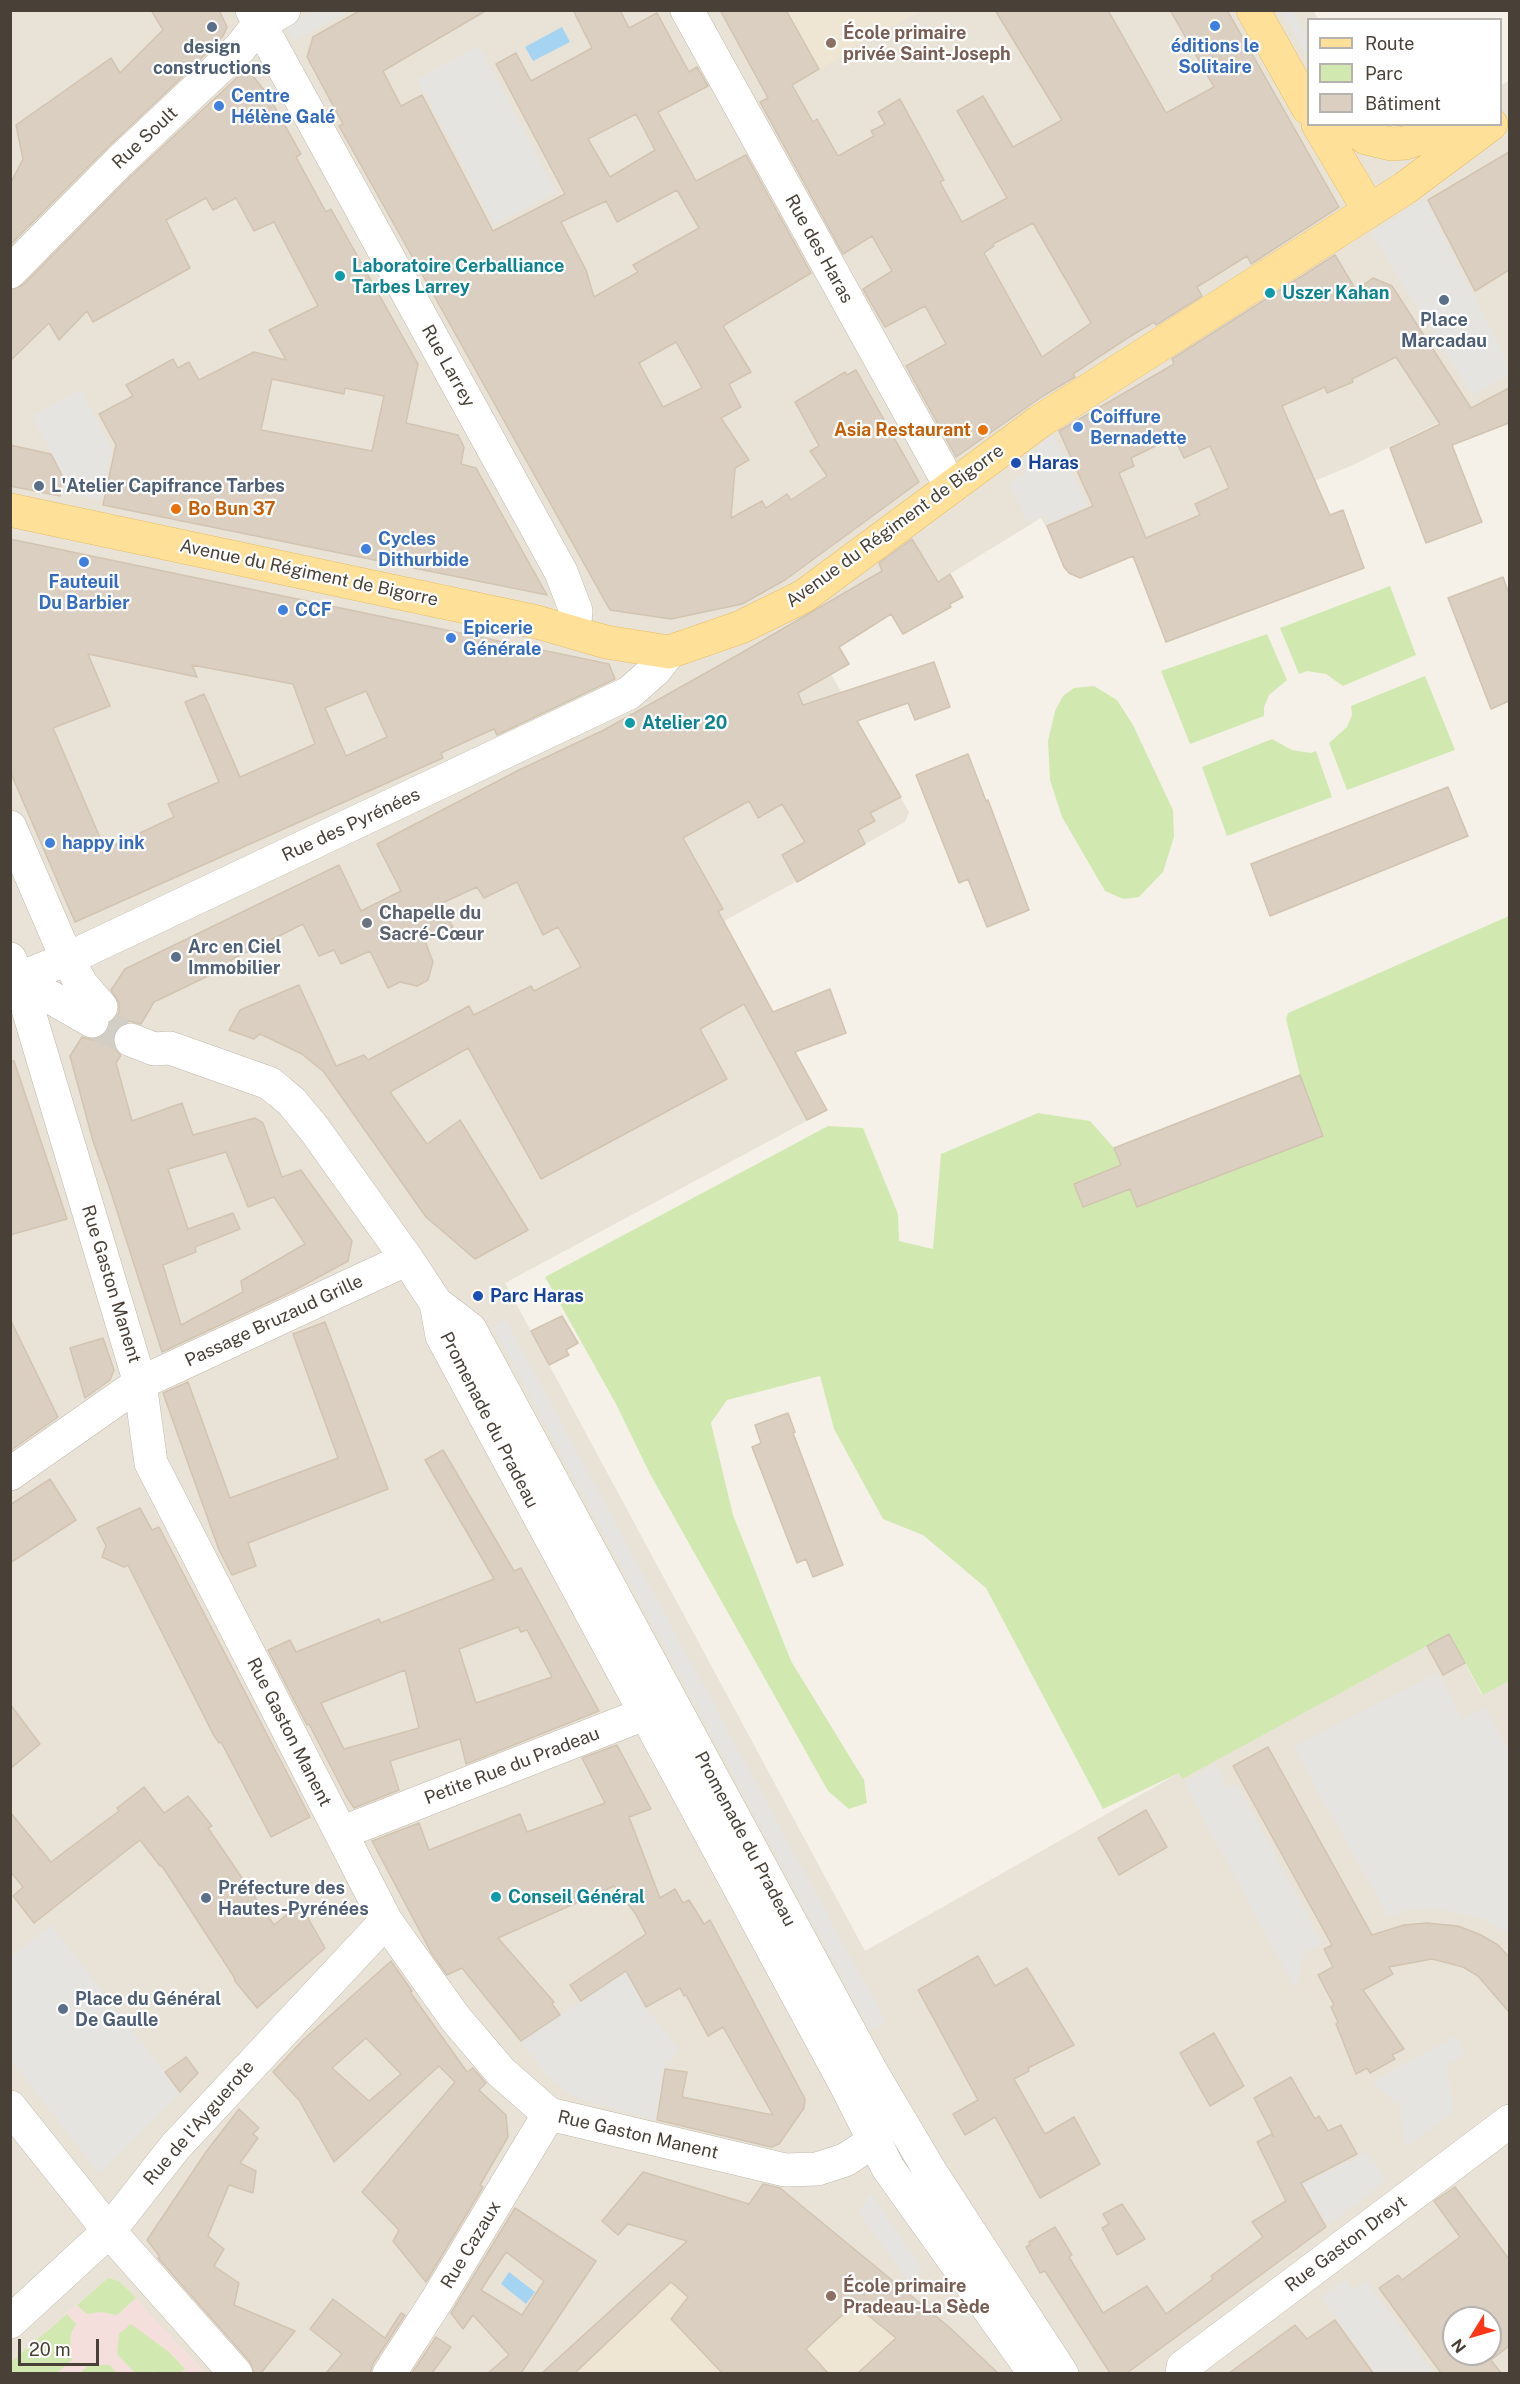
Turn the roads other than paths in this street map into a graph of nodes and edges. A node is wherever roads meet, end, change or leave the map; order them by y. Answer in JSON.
{"nodes":[{"id":1,"x":687,"y":10,"type":"edge"},
{"id":2,"x":1253,"y":10,"type":"edge"},
{"id":3,"x":265,"y":15,"type":"edge"},
{"id":4,"x":1269,"y":41,"type":"junction"},
{"id":5,"x":1307,"y":76,"type":"edge"},
{"id":6,"x":1307,"y":106,"type":"edge"},
{"id":7,"x":1319,"y":126,"type":"edge"},
{"id":8,"x":1350,"y":126,"type":"edge"},
{"id":9,"x":1458,"y":126,"type":"edge"},
{"id":10,"x":1488,"y":126,"type":"edge"},
{"id":11,"x":1369,"y":210,"type":"junction"},
{"id":12,"x":10,"y":272,"type":"edge"},
{"id":13,"x":951,"y":487,"type":"junction"},
{"id":14,"x":10,"y":510,"type":"edge"},
{"id":15,"x":574,"y":631,"type":"junction"},
{"id":16,"x":669,"y":652,"type":"junction"},
{"id":17,"x":10,"y":826,"type":"edge"},
{"id":18,"x":67,"y":959,"type":"junction"},
{"id":19,"x":13,"y":973,"type":"edge"},
{"id":20,"x":136,"y":1032,"type":"tunnel mouth"},
{"id":21,"x":407,"y":1259,"type":"junction"},
{"id":22,"x":436,"y":1303,"type":"junction"},
{"id":23,"x":140,"y":1383,"type":"junction"},
{"id":24,"x":10,"y":1474,"type":"edge"},
{"id":25,"x":644,"y":1714,"type":"junction"},
{"id":26,"x":682,"y":1724,"type":"junction"},
{"id":27,"x":341,"y":1833,"type":"junction"},
{"id":28,"x":386,"y":1921,"type":"junction"},
{"id":29,"x":10,"y":2107,"type":"edge"},
{"id":30,"x":549,"y":2114,"type":"junction"},
{"id":31,"x":1509,"y":2121,"type":"edge"},
{"id":32,"x":874,"y":2141,"type":"junction"},
{"id":33,"x":109,"y":2231,"type":"junction"},
{"id":34,"x":10,"y":2322,"type":"edge"},
{"id":35,"x":1174,"y":2371,"type":"edge"},
{"id":36,"x":236,"y":2373,"type":"edge"},
{"id":37,"x":389,"y":2373,"type":"edge"},
{"id":38,"x":1035,"y":2373,"type":"edge"},
{"id":39,"x":1062,"y":2373,"type":"edge"}],
"edges":[{"from":1,"to":13,"type":"street","name":"Rue des Haras"},
{"from":2,"to":4,"type":"main road"},
{"from":3,"to":12,"type":"street","name":"Rue Soult"},
{"from":3,"to":15,"type":"street","name":"Rue Larrey"},
{"from":4,"to":5,"type":"main road"},
{"from":4,"to":6,"type":"main road"},
{"from":7,"to":11,"type":"main road"},
{"from":8,"to":9,"type":"main road"},
{"from":10,"to":11,"type":"main road","name":"Avenue du Régiment de Bigorre"},
{"from":11,"to":13,"type":"main road","name":"Avenue du Régiment de Bigorre"},
{"from":13,"to":16,"type":"main road","name":"Avenue du Régiment de Bigorre"},
{"from":14,"to":15,"type":"main road","name":"Avenue du Régiment de Bigorre"},
{"from":15,"to":16,"type":"main road","name":"Avenue du Régiment de Bigorre"},
{"from":16,"to":18,"type":"street","name":"Rue des Pyrénées"},
{"from":17,"to":18,"type":"street"},
{"from":18,"to":19,"type":"street","name":"Rue des Pyrénées"},
{"from":18,"to":19,"type":"street"},
{"from":19,"to":23,"type":"street","name":"Rue Gaston Manent"},
{"from":20,"to":21,"type":"street","name":"Promenade du Pradeau"},
{"from":21,"to":22,"type":"street","name":"Promenade du Pradeau"},
{"from":21,"to":23,"type":"street","name":"Passage Bruzaud Grille"},
{"from":22,"to":25,"type":"street","name":"Promenade du Pradeau"},
{"from":22,"to":26,"type":"street","name":"Promenade du Pradeau"},
{"from":23,"to":24,"type":"street","name":"Passage Bruzaud Grille"},
{"from":23,"to":27,"type":"street","name":"Rue Gaston Manent"},
{"from":25,"to":26,"type":"street","name":"Petite Rue du Pradeau"},
{"from":25,"to":27,"type":"street","name":"Petite Rue du Pradeau"},
{"from":25,"to":32,"type":"street","name":"Promenade du Pradeau"},
{"from":26,"to":39,"type":"street","name":"Promenade du Pradeau"},
{"from":27,"to":28,"type":"street","name":"Rue Gaston Manent"},
{"from":28,"to":30,"type":"street","name":"Rue Gaston Manent"},
{"from":28,"to":33,"type":"street","name":"Rue de l'Ayguerote"},
{"from":29,"to":33,"type":"street"},
{"from":30,"to":32,"type":"street","name":"Rue Gaston Manent"},
{"from":30,"to":37,"type":"street","name":"Rue Cazaux"},
{"from":31,"to":35,"type":"street","name":"Rue Gaston Dreyt"},
{"from":32,"to":38,"type":"street","name":"Promenade du Pradeau"},
{"from":33,"to":34,"type":"street","name":"Rue de l'Ayguerote"},
{"from":33,"to":36,"type":"street"}]}
